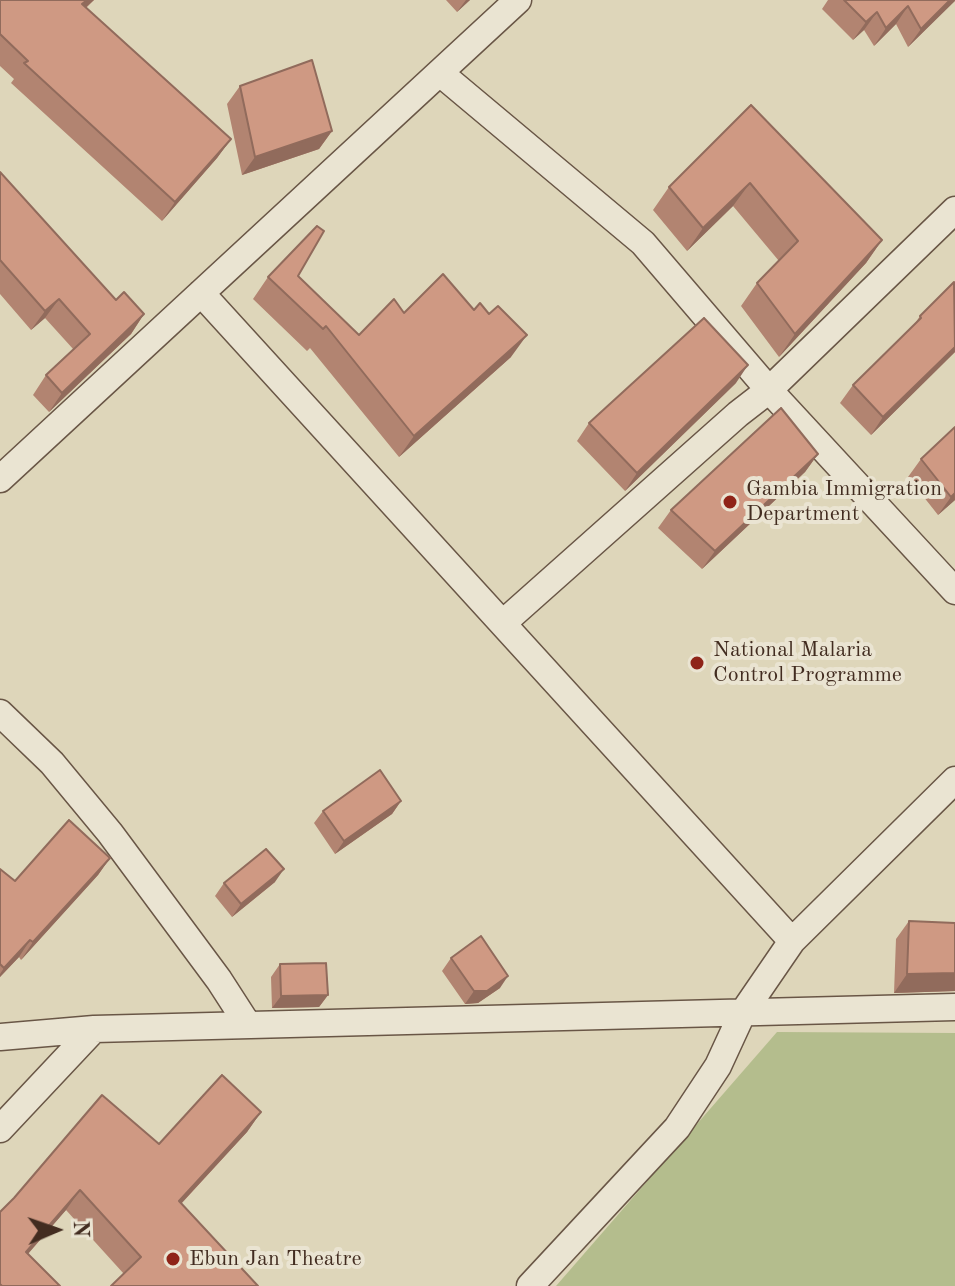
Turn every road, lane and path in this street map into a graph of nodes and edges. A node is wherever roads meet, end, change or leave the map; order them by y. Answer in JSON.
{"nodes":[{"id":1,"x":518,"y":0,"type":"edge"},
{"id":2,"x":440,"y":73,"type":"junction"},
{"id":3,"x":955,"y":210,"type":"edge"},
{"id":4,"x":201,"y":293,"type":"junction"},
{"id":5,"x":769,"y":390,"type":"junction"},
{"id":6,"x":0,"y":479,"type":"edge"},
{"id":7,"x":955,"y":591,"type":"edge"},
{"id":8,"x":503,"y":623,"type":"junction"},
{"id":9,"x":0,"y":713,"type":"edge"},
{"id":10,"x":955,"y":780,"type":"edge"},
{"id":11,"x":792,"y":941,"type":"junction"},
{"id":12,"x":955,"y":1007,"type":"edge"},
{"id":13,"x":742,"y":1014,"type":"junction"},
{"id":14,"x":248,"y":1025,"type":"junction"},
{"id":15,"x":94,"y":1029,"type":"junction"},
{"id":16,"x":0,"y":1037,"type":"edge"},
{"id":17,"x":0,"y":1129,"type":"edge"},
{"id":18,"x":530,"y":1286,"type":"edge"}],
"edges":[{"from":1,"to":2,"type":"street"},
{"from":2,"to":4,"type":"street"},
{"from":2,"to":5,"type":"street"},
{"from":3,"to":5,"type":"street"},
{"from":4,"to":6,"type":"street"},
{"from":4,"to":8,"type":"street"},
{"from":5,"to":7,"type":"street"},
{"from":5,"to":8,"type":"street"},
{"from":8,"to":11,"type":"street"},
{"from":9,"to":14,"type":"street"},
{"from":10,"to":11,"type":"street"},
{"from":11,"to":13,"type":"street"},
{"from":12,"to":13,"type":"street"},
{"from":13,"to":14,"type":"street"},
{"from":13,"to":18,"type":"street"},
{"from":14,"to":15,"type":"street"},
{"from":15,"to":16,"type":"street"},
{"from":15,"to":17,"type":"street"}]}
